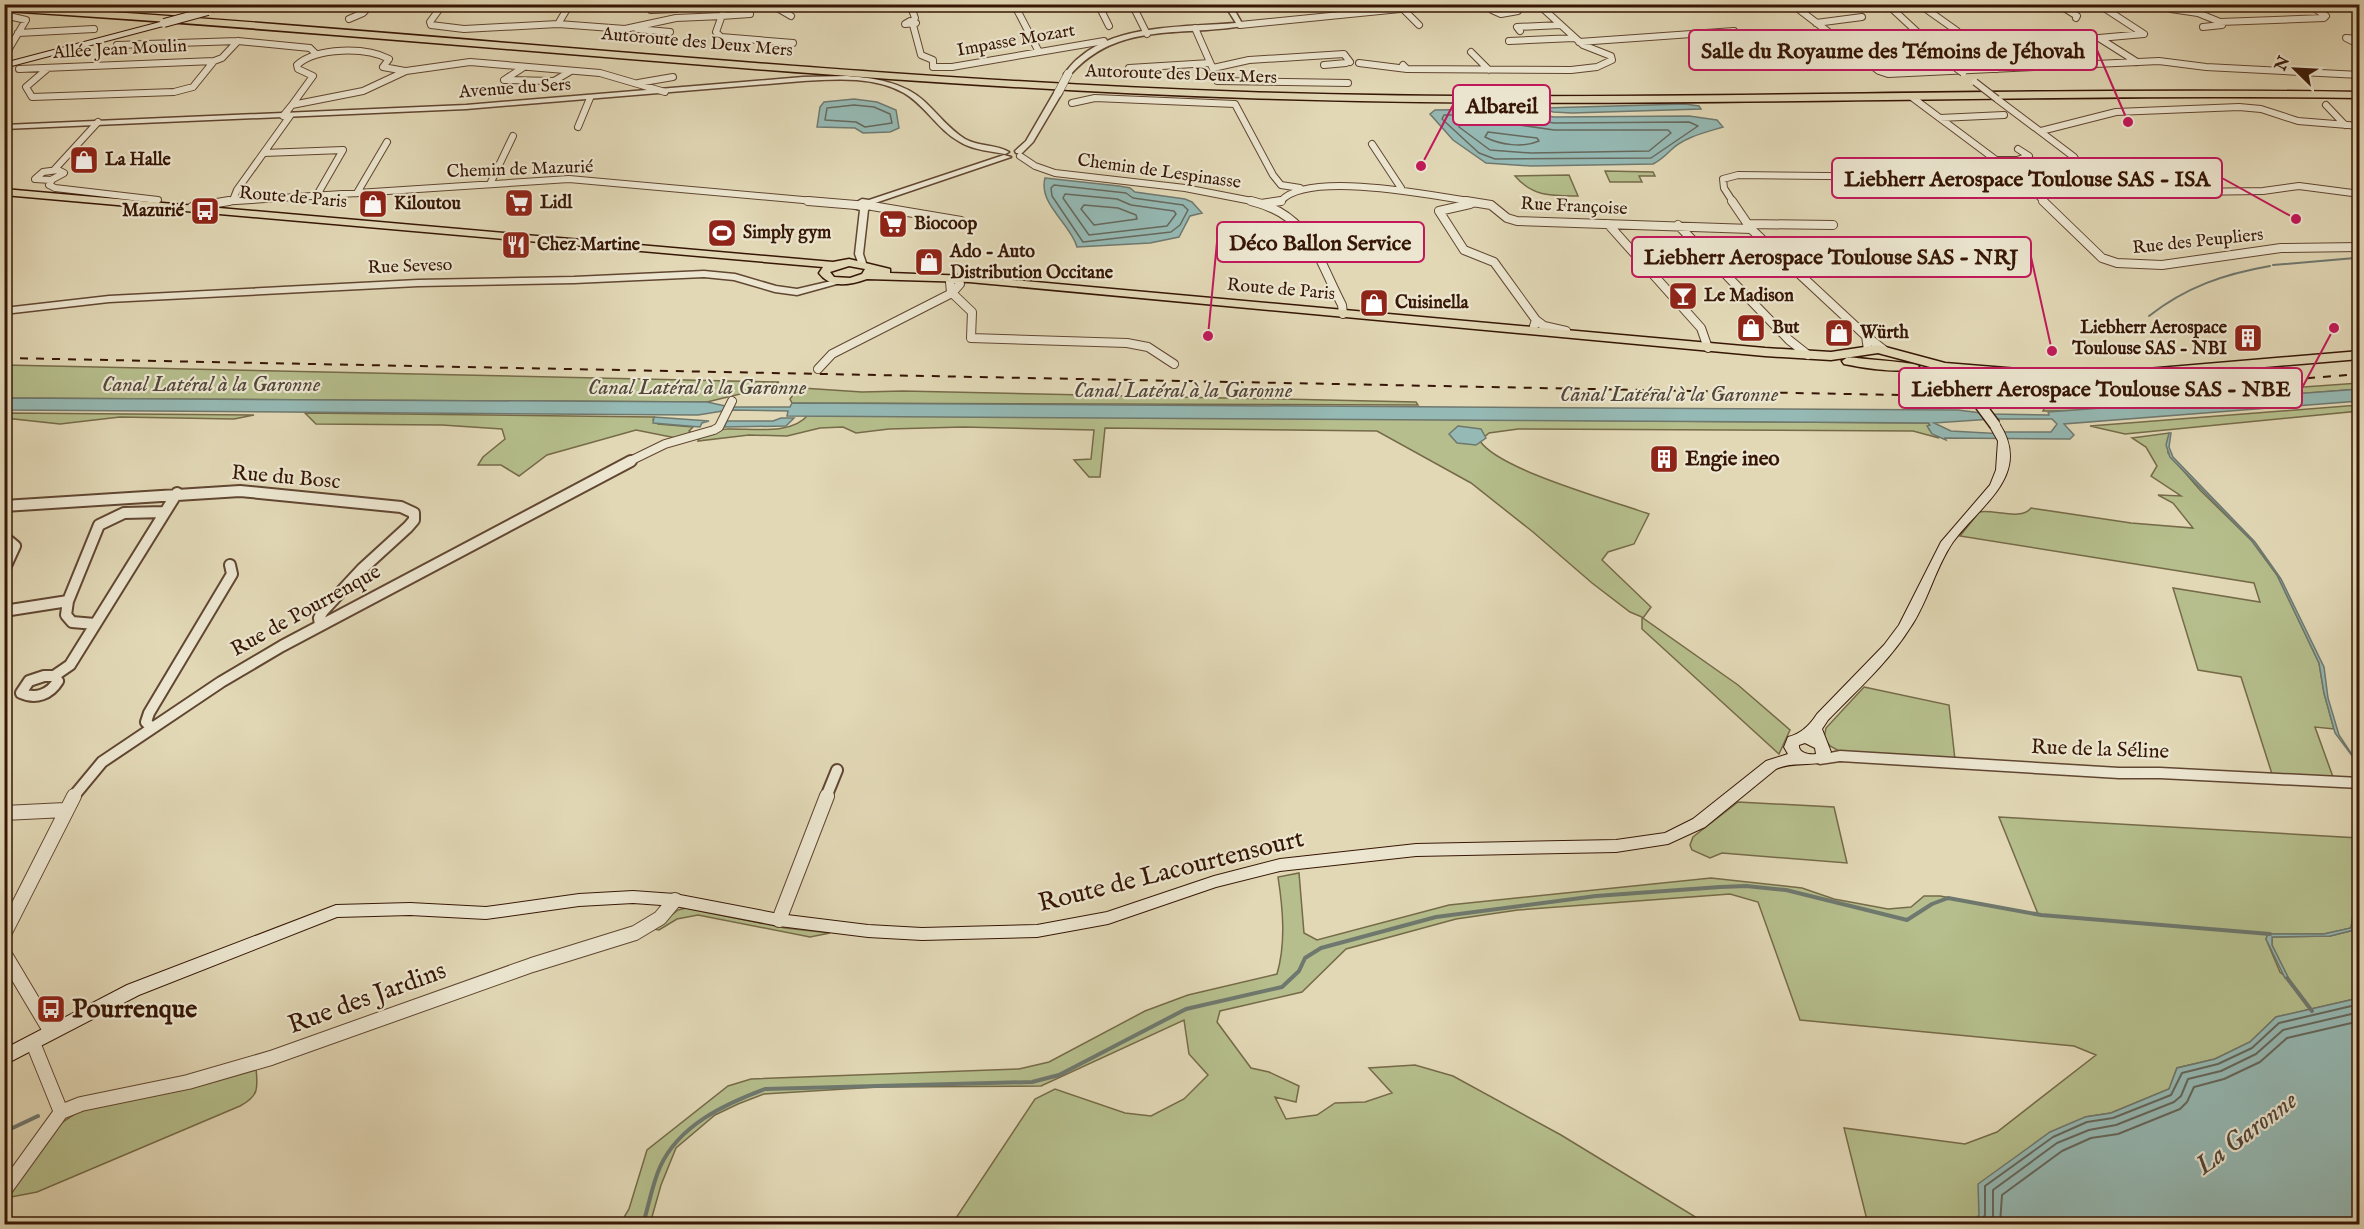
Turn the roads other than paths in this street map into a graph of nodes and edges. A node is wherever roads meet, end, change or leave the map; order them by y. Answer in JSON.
{"nodes":[{"id":1,"x":25,"y":4,"type":"edge"},
{"id":2,"x":232,"y":4,"type":"edge"},
{"id":3,"x":371,"y":4,"type":"edge"},
{"id":4,"x":443,"y":4,"type":"edge"},
{"id":5,"x":570,"y":4,"type":"edge"},
{"id":6,"x":726,"y":4,"type":"edge"},
{"id":7,"x":780,"y":4,"type":"edge"},
{"id":8,"x":914,"y":4,"type":"edge"},
{"id":9,"x":1014,"y":4,"type":"edge"},
{"id":10,"x":1098,"y":4,"type":"edge"},
{"id":11,"x":1131,"y":4,"type":"edge"},
{"id":12,"x":1227,"y":4,"type":"edge"},
{"id":13,"x":1450,"y":4,"type":"edge"},
{"id":14,"x":1792,"y":4,"type":"edge"},
{"id":15,"x":1916,"y":4,"type":"edge"},
{"id":16,"x":2058,"y":4,"type":"edge"},
{"id":17,"x":2098,"y":4,"type":"edge"},
{"id":18,"x":2162,"y":4,"type":"edge"},
{"id":19,"x":1539,"y":5,"type":"edge"},
{"id":20,"x":1888,"y":5,"type":"edge"},
{"id":21,"x":677,"y":7,"type":"edge"},
{"id":22,"x":1515,"y":7,"type":"dead end"},
{"id":23,"x":2360,"y":7,"type":"edge"},
{"id":24,"x":4,"y":8,"type":"edge"},
{"id":25,"x":1404,"y":9,"type":"junction"},
{"id":26,"x":651,"y":10,"type":"dead end"},
{"id":27,"x":750,"y":14,"type":"dead end"},
{"id":28,"x":4,"y":15,"type":"edge"},
{"id":29,"x":722,"y":16,"type":"junction"},
{"id":30,"x":791,"y":16,"type":"dead end"},
{"id":31,"x":1862,"y":17,"type":"dead end"},
{"id":32,"x":594,"y":18,"type":"dead end"},
{"id":33,"x":676,"y":18,"type":"junction"},
{"id":34,"x":2076,"y":18,"type":"dead end"},
{"id":35,"x":349,"y":19,"type":"dead end"},
{"id":36,"x":2223,"y":22,"type":"junction"},
{"id":37,"x":1816,"y":23,"type":"junction"},
{"id":38,"x":558,"y":24,"type":"junction"},
{"id":39,"x":1240,"y":25,"type":"junction"},
{"id":40,"x":1419,"y":25,"type":"dead end"},
{"id":41,"x":1561,"y":25,"type":"junction"},
{"id":42,"x":586,"y":26,"type":"junction"},
{"id":43,"x":1109,"y":26,"type":"dead end"},
{"id":44,"x":2202,"y":27,"type":"dead end"},
{"id":45,"x":631,"y":28,"type":"junction"},
{"id":46,"x":1196,"y":28,"type":"junction"},
{"id":47,"x":94,"y":29,"type":"dead end"},
{"id":48,"x":1520,"y":31,"type":"dead end"},
{"id":49,"x":1734,"y":31,"type":"dead end"},
{"id":50,"x":1957,"y":31,"type":"dead end"},
{"id":51,"x":670,"y":32,"type":"dead end"},
{"id":52,"x":18,"y":33,"type":"junction"},
{"id":53,"x":775,"y":33,"type":"dead end"},
{"id":54,"x":1147,"y":34,"type":"junction"},
{"id":55,"x":1892,"y":36,"type":"dead end"},
{"id":56,"x":1836,"y":38,"type":"junction"},
{"id":57,"x":1576,"y":40,"type":"junction"},
{"id":58,"x":238,"y":41,"type":"junction"},
{"id":59,"x":765,"y":41,"type":"junction"},
{"id":60,"x":1104,"y":41,"type":"dead end"},
{"id":61,"x":1509,"y":41,"type":"dead end"},
{"id":62,"x":2034,"y":42,"type":"dead end"},
{"id":63,"x":793,"y":44,"type":"dead end"},
{"id":64,"x":1086,"y":44,"type":"junction"},
{"id":65,"x":1747,"y":44,"type":"dead end"},
{"id":66,"x":117,"y":45,"type":"dead end"},
{"id":67,"x":1096,"y":47,"type":"junction"},
{"id":68,"x":2022,"y":47,"type":"junction"},
{"id":69,"x":1981,"y":48,"type":"dead end"},
{"id":70,"x":1040,"y":52,"type":"junction"},
{"id":71,"x":1471,"y":52,"type":"dead end"},
{"id":72,"x":2006,"y":52,"type":"junction"},
{"id":73,"x":316,"y":54,"type":"junction"},
{"id":74,"x":214,"y":61,"type":"junction"},
{"id":75,"x":2138,"y":62,"type":"junction"},
{"id":76,"x":1348,"y":63,"type":"junction"},
{"id":77,"x":2098,"y":64,"type":"junction"},
{"id":78,"x":1212,"y":65,"type":"junction"},
{"id":79,"x":1324,"y":65,"type":"dead end"},
{"id":80,"x":14,"y":66,"type":"edge"},
{"id":81,"x":524,"y":67,"type":"junction"},
{"id":82,"x":1129,"y":68,"type":"dead end"},
{"id":83,"x":47,"y":69,"type":"junction"},
{"id":84,"x":1997,"y":69,"type":"junction"},
{"id":85,"x":1489,"y":70,"type":"junction"},
{"id":86,"x":406,"y":71,"type":"junction"},
{"id":87,"x":571,"y":71,"type":"junction"},
{"id":88,"x":2360,"y":75,"type":"edge"},
{"id":89,"x":673,"y":77,"type":"dead end"},
{"id":90,"x":638,"y":83,"type":"junction"},
{"id":91,"x":1348,"y":83,"type":"dead end"},
{"id":92,"x":646,"y":86,"type":"junction"},
{"id":93,"x":174,"y":92,"type":"junction"},
{"id":94,"x":665,"y":92,"type":"junction"},
{"id":95,"x":2360,"y":92,"type":"edge"},
{"id":96,"x":630,"y":95,"type":"junction"},
{"id":97,"x":590,"y":98,"type":"junction"},
{"id":98,"x":1913,"y":98,"type":"dead end"},
{"id":99,"x":179,"y":99,"type":"dead end"},
{"id":100,"x":1072,"y":102,"type":"dead end"},
{"id":101,"x":292,"y":105,"type":"junction"},
{"id":102,"x":2326,"y":105,"type":"dead end"},
{"id":103,"x":2004,"y":115,"type":"dead end"},
{"id":104,"x":286,"y":116,"type":"junction"},
{"id":105,"x":1940,"y":118,"type":"junction"},
{"id":106,"x":98,"y":122,"type":"junction"},
{"id":107,"x":2345,"y":125,"type":"junction"},
{"id":108,"x":2360,"y":126,"type":"edge"},
{"id":109,"x":4,"y":127,"type":"edge"},
{"id":110,"x":578,"y":127,"type":"dead end"},
{"id":111,"x":2039,"y":130,"type":"junction"},
{"id":112,"x":513,"y":136,"type":"dead end"},
{"id":113,"x":387,"y":142,"type":"dead end"},
{"id":114,"x":1372,"y":144,"type":"dead end"},
{"id":115,"x":2018,"y":148,"type":"dead end"},
{"id":116,"x":264,"y":153,"type":"junction"},
{"id":117,"x":1006,"y":154,"type":"junction"},
{"id":118,"x":1020,"y":154,"type":"junction"},
{"id":119,"x":1996,"y":160,"type":"junction"},
{"id":120,"x":54,"y":170,"type":"junction"},
{"id":121,"x":2019,"y":178,"type":"junction"},
{"id":122,"x":52,"y":180,"type":"junction"},
{"id":123,"x":490,"y":184,"type":"junction"},
{"id":124,"x":1401,"y":188,"type":"junction"},
{"id":125,"x":1306,"y":189,"type":"junction"},
{"id":126,"x":4,"y":190,"type":"edge"},
{"id":127,"x":357,"y":193,"type":"junction"},
{"id":128,"x":2036,"y":194,"type":"junction"},
{"id":129,"x":2360,"y":194,"type":"edge"},
{"id":130,"x":316,"y":195,"type":"junction"},
{"id":131,"x":233,"y":200,"type":"junction"},
{"id":132,"x":156,"y":201,"type":"junction"},
{"id":133,"x":221,"y":201,"type":"junction"},
{"id":134,"x":1478,"y":203,"type":"junction"},
{"id":135,"x":1261,"y":204,"type":"junction"},
{"id":136,"x":866,"y":205,"type":"junction"},
{"id":137,"x":192,"y":207,"type":"junction"},
{"id":138,"x":206,"y":208,"type":"junction"},
{"id":139,"x":961,"y":221,"type":"dead end"},
{"id":140,"x":1608,"y":224,"type":"junction"},
{"id":141,"x":1678,"y":225,"type":"junction"},
{"id":142,"x":1833,"y":225,"type":"dead end"},
{"id":143,"x":1750,"y":227,"type":"junction"},
{"id":144,"x":2360,"y":247,"type":"edge"},
{"id":145,"x":864,"y":265,"type":"junction"},
{"id":146,"x":828,"y":271,"type":"junction"},
{"id":147,"x":840,"y":282,"type":"junction"},
{"id":148,"x":950,"y":282,"type":"junction"},
{"id":149,"x":814,"y":288,"type":"junction"},
{"id":150,"x":4,"y":311,"type":"edge"},
{"id":151,"x":1343,"y":314,"type":"junction"},
{"id":152,"x":1533,"y":326,"type":"junction"},
{"id":153,"x":1866,"y":336,"type":"junction"},
{"id":154,"x":1789,"y":340,"type":"junction"},
{"id":155,"x":1708,"y":348,"type":"junction"},
{"id":156,"x":1884,"y":350,"type":"junction"},
{"id":157,"x":1765,"y":352,"type":"junction"},
{"id":158,"x":1787,"y":354,"type":"junction"},
{"id":159,"x":1808,"y":355,"type":"junction"},
{"id":160,"x":2360,"y":355,"type":"edge"},
{"id":161,"x":1867,"y":356,"type":"junction"},
{"id":162,"x":1896,"y":360,"type":"junction"},
{"id":163,"x":1174,"y":364,"type":"dead end"},
{"id":164,"x":818,"y":369,"type":"dead end"},
{"id":165,"x":1939,"y":370,"type":"junction"},
{"id":166,"x":1991,"y":375,"type":"junction"},
{"id":167,"x":2044,"y":376,"type":"junction"},
{"id":168,"x":1972,"y":392,"type":"junction"},
{"id":169,"x":732,"y":401,"type":"dead end"},
{"id":170,"x":177,"y":493,"type":"junction"},
{"id":171,"x":4,"y":506,"type":"edge"},
{"id":172,"x":164,"y":512,"type":"junction"},
{"id":173,"x":4,"y":537,"type":"edge"},
{"id":174,"x":230,"y":565,"type":"dead end"},
{"id":175,"x":4,"y":570,"type":"edge"},
{"id":176,"x":68,"y":600,"type":"junction"},
{"id":177,"x":4,"y":611,"type":"edge"},
{"id":178,"x":95,"y":624,"type":"junction"},
{"id":179,"x":320,"y":624,"type":"junction"},
{"id":180,"x":54,"y":676,"type":"dead end"},
{"id":181,"x":152,"y":728,"type":"junction"},
{"id":182,"x":1815,"y":729,"type":"junction"},
{"id":183,"x":1792,"y":748,"type":"junction"},
{"id":184,"x":1817,"y":752,"type":"junction"},
{"id":185,"x":837,"y":770,"type":"dead end"},
{"id":186,"x":2360,"y":783,"type":"edge"},
{"id":187,"x":65,"y":810,"type":"junction"},
{"id":188,"x":4,"y":813,"type":"edge"},
{"id":189,"x":675,"y":900,"type":"junction"},
{"id":190,"x":779,"y":921,"type":"junction"},
{"id":191,"x":6,"y":927,"type":"edge"},
{"id":192,"x":4,"y":953,"type":"edge"},
{"id":193,"x":51,"y":1032,"type":"junction"},
{"id":194,"x":33,"y":1043,"type":"junction"},
{"id":195,"x":4,"y":1058,"type":"edge"},
{"id":196,"x":57,"y":1106,"type":"junction"},
{"id":197,"x":4,"y":1191,"type":"edge"}],
"edges":[{"from":1,"to":95,"type":"highway","name":"Autoroute des Deux Mers"},
{"from":2,"to":80,"type":"main road","bridge":true},
{"from":3,"to":35,"type":"street"},
{"from":4,"to":38,"type":"street"},
{"from":5,"to":38,"type":"street"},
{"from":6,"to":29,"type":"street"},
{"from":7,"to":30,"type":"street"},
{"from":8,"to":70,"type":"street","name":"Impasse Mozart"},
{"from":9,"to":70,"type":"street"},
{"from":10,"to":43,"type":"street"},
{"from":11,"to":54,"type":"street"},
{"from":12,"to":39,"type":"street"},
{"from":13,"to":25,"type":"street"},
{"from":14,"to":37,"type":"street"},
{"from":15,"to":20,"type":"street"},
{"from":15,"to":50,"type":"street"},
{"from":16,"to":34,"type":"street"},
{"from":17,"to":75,"type":"street"},
{"from":18,"to":36,"type":"street"},
{"from":19,"to":22,"type":"street"},
{"from":19,"to":41,"type":"street"},
{"from":20,"to":111,"type":"street","bridge":true},
{"from":21,"to":26,"type":"street"},
{"from":21,"to":33,"type":"street"},
{"from":23,"to":36,"type":"street"},
{"from":24,"to":95,"type":"highway","name":"Autoroute des Deux Mers"},
{"from":25,"to":39,"type":"street"},
{"from":25,"to":40,"type":"street"},
{"from":27,"to":29,"type":"street"},
{"from":28,"to":52,"type":"street"},
{"from":29,"to":33,"type":"street"},
{"from":29,"to":59,"type":"street"},
{"from":31,"to":37,"type":"street"},
{"from":32,"to":42,"type":"street"},
{"from":33,"to":45,"type":"street"},
{"from":36,"to":44,"type":"street"},
{"from":37,"to":56,"type":"street"},
{"from":38,"to":42,"type":"street"},
{"from":39,"to":46,"type":"street"},
{"from":41,"to":48,"type":"street"},
{"from":41,"to":57,"type":"street"},
{"from":42,"to":45,"type":"street"},
{"from":45,"to":51,"type":"street"},
{"from":46,"to":54,"type":"street"},
{"from":46,"to":78,"type":"street"},
{"from":47,"to":52,"type":"street"},
{"from":49,"to":57,"type":"street"},
{"from":52,"to":80,"type":"street"},
{"from":53,"to":59,"type":"street"},
{"from":54,"to":67,"type":"street"},
{"from":55,"to":56,"type":"street"},
{"from":56,"to":65,"type":"street"},
{"from":56,"to":84,"type":"street"},
{"from":57,"to":61,"type":"street"},
{"from":57,"to":85,"type":"street"},
{"from":58,"to":66,"type":"street"},
{"from":58,"to":73,"type":"street"},
{"from":58,"to":74,"type":"street"},
{"from":59,"to":63,"type":"street"},
{"from":60,"to":64,"type":"street","name":"Impasse Mozart"},
{"from":62,"to":68,"type":"street"},
{"from":64,"to":67,"type":"street"},
{"from":64,"to":70,"type":"street","name":"Impasse Mozart"},
{"from":67,"to":118,"type":"street","bridge":true},
{"from":68,"to":72,"type":"street"},
{"from":68,"to":77,"type":"street"},
{"from":69,"to":72,"type":"street"},
{"from":71,"to":85,"type":"street"},
{"from":72,"to":84,"type":"street"},
{"from":73,"to":86,"type":"street"},
{"from":73,"to":101,"type":"street"},
{"from":74,"to":83,"type":"street","name":"Allée Jean Moulin"},
{"from":74,"to":93,"type":"street"},
{"from":75,"to":77,"type":"street"},
{"from":75,"to":88,"type":"street"},
{"from":76,"to":78,"type":"street"},
{"from":76,"to":79,"type":"street"},
{"from":76,"to":85,"type":"street"},
{"from":77,"to":84,"type":"street"},
{"from":78,"to":82,"type":"street"},
{"from":78,"to":91,"type":"street"},
{"from":80,"to":83,"type":"street","name":"Allée Jean Moulin"},
{"from":81,"to":86,"type":"street"},
{"from":81,"to":87,"type":"street"},
{"from":81,"to":87,"type":"street"},
{"from":83,"to":93,"type":"street"},
{"from":86,"to":101,"type":"street"},
{"from":87,"to":90,"type":"street"},
{"from":89,"to":90,"type":"street"},
{"from":90,"to":92,"type":"street"},
{"from":92,"to":94,"type":"street"},
{"from":92,"to":96,"type":"street"},
{"from":93,"to":99,"type":"street"},
{"from":94,"to":96,"type":"street","name":"Avenue du Sers"},
{"from":94,"to":117,"type":"street","name":"Avenue du Sers"},
{"from":96,"to":97,"type":"street","name":"Avenue du Sers"},
{"from":97,"to":104,"type":"street","name":"Avenue du Sers"},
{"from":97,"to":110,"type":"street"},
{"from":98,"to":105,"type":"street"},
{"from":100,"to":125,"type":"street"},
{"from":101,"to":104,"type":"street"},
{"from":102,"to":107,"type":"street"},
{"from":103,"to":105,"type":"street"},
{"from":104,"to":106,"type":"street","name":"Avenue du Sers"},
{"from":104,"to":116,"type":"street"},
{"from":105,"to":119,"type":"street"},
{"from":106,"to":109,"type":"street","name":"Avenue du Sers"},
{"from":106,"to":120,"type":"street"},
{"from":107,"to":108,"type":"street"},
{"from":107,"to":111,"type":"street"},
{"from":111,"to":121,"type":"street"},
{"from":112,"to":123,"type":"street"},
{"from":113,"to":127,"type":"street"},
{"from":114,"to":124,"type":"street"},
{"from":115,"to":119,"type":"street"},
{"from":116,"to":130,"type":"street"},
{"from":116,"to":131,"type":"street"},
{"from":117,"to":118,"type":"street"},
{"from":117,"to":136,"type":"street"},
{"from":118,"to":135,"type":"street","name":"Chemin de Lespinasse"},
{"from":119,"to":121,"type":"street"},
{"from":120,"to":122,"type":"street"},
{"from":120,"to":122,"type":"street"},
{"from":121,"to":128,"type":"street"},
{"from":121,"to":143,"type":"street"},
{"from":122,"to":132,"type":"street"},
{"from":123,"to":127,"type":"street","name":"Chemin de Mazurié"},
{"from":123,"to":136,"type":"street","name":"Chemin de Mazurié"},
{"from":124,"to":125,"type":"street","name":"Rue Françoise"},
{"from":124,"to":134,"type":"street","name":"Rue Françoise"},
{"from":125,"to":135,"type":"street","name":"Rue Françoise"},
{"from":126,"to":132,"type":"main road","name":"Route de Paris"},
{"from":127,"to":130,"type":"street","name":"Chemin de Mazurié"},
{"from":128,"to":129,"type":"street"},
{"from":128,"to":144,"type":"street","name":"Rue des Peupliers"},
{"from":130,"to":131,"type":"street","name":"Chemin de Mazurié"},
{"from":131,"to":133,"type":"street","name":"Chemin de Mazurié"},
{"from":132,"to":137,"type":"main road","name":"Route de Paris"},
{"from":133,"to":137,"type":"street","name":"Chemin de Mazurié"},
{"from":133,"to":138,"type":"street","name":"Chemin de Mazurié"},
{"from":134,"to":140,"type":"street","name":"Rue Françoise"},
{"from":134,"to":152,"type":"street"},
{"from":135,"to":151,"type":"street","name":"Chemin de Lespinasse"},
{"from":136,"to":139,"type":"street","name":"Chemin de Mazurié"},
{"from":136,"to":145,"type":"street"},
{"from":137,"to":138,"type":"main road","name":"Route de Paris"},
{"from":138,"to":146,"type":"main road","name":"Route de Paris"},
{"from":140,"to":141,"type":"street","name":"Rue Françoise"},
{"from":140,"to":155,"type":"street"},
{"from":141,"to":143,"type":"street","name":"Rue Françoise"},
{"from":141,"to":154,"type":"street"},
{"from":142,"to":143,"type":"street","name":"Rue Françoise"},
{"from":143,"to":153,"type":"street"},
{"from":145,"to":146,"type":"main road"},
{"from":145,"to":147,"type":"main road"},
{"from":145,"to":148,"type":"main road","name":"Route de Paris"},
{"from":146,"to":147,"type":"main road"},
{"from":146,"to":149,"type":"street"},
{"from":147,"to":149,"type":"street","name":"Rue Seveso"},
{"from":148,"to":151,"type":"main road","name":"Route de Paris"},
{"from":148,"to":163,"type":"street"},
{"from":148,"to":164,"type":"street"},
{"from":149,"to":150,"type":"street","name":"Rue Seveso"},
{"from":151,"to":152,"type":"main road","name":"Route de Paris"},
{"from":152,"to":155,"type":"main road","name":"Route de Paris"},
{"from":153,"to":156,"type":"street"},
{"from":153,"to":161,"type":"street"},
{"from":154,"to":158,"type":"street"},
{"from":154,"to":159,"type":"street"},
{"from":155,"to":157,"type":"main road","name":"Route de Paris"},
{"from":156,"to":161,"type":"main road","name":"Route de Paris"},
{"from":156,"to":162,"type":"main road","name":"Route de Paris"},
{"from":157,"to":158,"type":"main road","name":"Route de Paris"},
{"from":157,"to":161,"type":"main road","name":"Route de Paris"},
{"from":158,"to":159,"type":"main road","name":"Route de Paris"},
{"from":159,"to":161,"type":"main road","name":"Route de Paris"},
{"from":160,"to":167,"type":"main road","name":"Route de Paris"},
{"from":161,"to":162,"type":"main road","name":"Route de Paris"},
{"from":162,"to":165,"type":"main road","name":"Route de Paris"},
{"from":162,"to":167,"type":"main road","name":"Route de Paris"},
{"from":165,"to":166,"type":"main road","name":"Route de Paris"},
{"from":165,"to":168,"type":"main road","name":"Route de Lacourtensourt"},
{"from":166,"to":167,"type":"main road","name":"Route de Paris"},
{"from":166,"to":168,"type":"main road"},
{"from":168,"to":182,"type":"main road","name":"Route de Lacourtensourt","bridge":true},
{"from":169,"to":179,"type":"street","name":"Rue de Pourrenque"},
{"from":170,"to":171,"type":"street","name":"Rue du Bosc"},
{"from":170,"to":172,"type":"street"},
{"from":170,"to":179,"type":"street","name":"Rue du Bosc"},
{"from":172,"to":176,"type":"street"},
{"from":172,"to":178,"type":"street"},
{"from":173,"to":175,"type":"street"},
{"from":174,"to":181,"type":"street"},
{"from":176,"to":177,"type":"street"},
{"from":176,"to":178,"type":"street"},
{"from":178,"to":180,"type":"street"},
{"from":179,"to":181,"type":"street","name":"Rue de Pourrenque"},
{"from":181,"to":187,"type":"street","name":"Rue de Pourrenque"},
{"from":182,"to":183,"type":"main road","name":"Route de Lacourtensourt"},
{"from":182,"to":184,"type":"main road"},
{"from":183,"to":184,"type":"main road"},
{"from":183,"to":184,"type":"main road"},
{"from":183,"to":190,"type":"main road","name":"Route de Lacourtensourt"},
{"from":184,"to":186,"type":"street","name":"Rue de la Séline"},
{"from":185,"to":190,"type":"street"},
{"from":187,"to":188,"type":"street"},
{"from":187,"to":191,"type":"street","name":"Rue de Pourrenque"},
{"from":189,"to":190,"type":"main road","name":"Route de Lacourtensourt"},
{"from":189,"to":193,"type":"main road","name":"Route de Lacourtensourt"},
{"from":189,"to":196,"type":"street","name":"Rue des Jardins"},
{"from":192,"to":193,"type":"street"},
{"from":193,"to":194,"type":"main road","name":"Route de Lacourtensourt"},
{"from":194,"to":195,"type":"main road","name":"Route de Lacourtensourt"},
{"from":194,"to":196,"type":"street"},
{"from":196,"to":197,"type":"street"}]}
